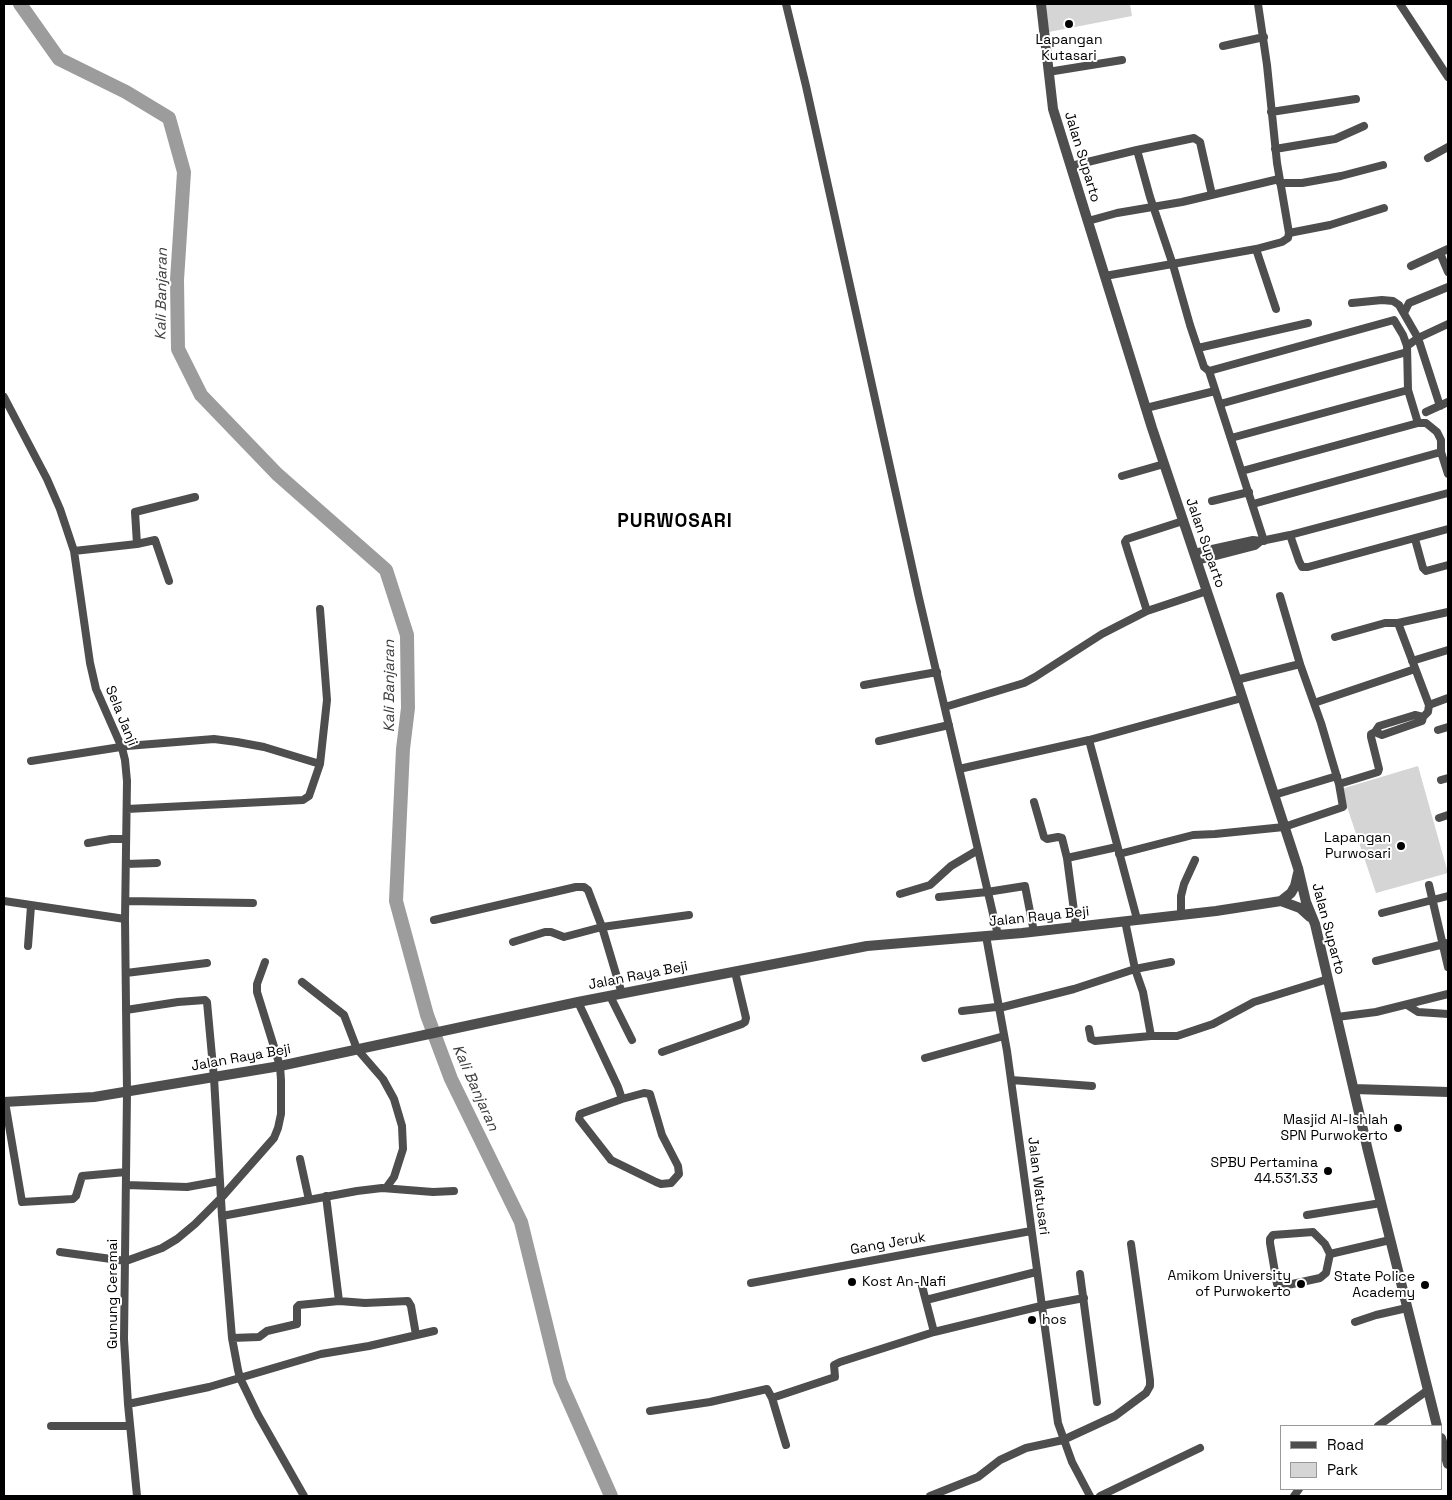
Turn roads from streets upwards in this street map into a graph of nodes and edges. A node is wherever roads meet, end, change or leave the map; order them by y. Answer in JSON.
{"nodes":[{"id":1,"x":786,"y":4,"type":"edge"},
{"id":2,"x":1041,"y":4,"type":"edge"},
{"id":3,"x":1258,"y":4,"type":"edge"},
{"id":4,"x":1400,"y":4,"type":"edge"},
{"id":5,"x":1264,"y":37,"type":"junction"},
{"id":6,"x":1222,"y":46,"type":"dead end"},
{"id":7,"x":1122,"y":60,"type":"dead end"},
{"id":8,"x":1048,"y":72,"type":"junction"},
{"id":9,"x":1448,"y":77,"type":"edge"},
{"id":10,"x":1356,"y":99,"type":"dead end"},
{"id":11,"x":1271,"y":112,"type":"junction"},
{"id":12,"x":1364,"y":126,"type":"dead end"},
{"id":13,"x":1448,"y":146,"type":"edge"},
{"id":14,"x":1275,"y":149,"type":"junction"},
{"id":15,"x":1137,"y":150,"type":"junction"},
{"id":16,"x":1428,"y":158,"type":"dead end"},
{"id":17,"x":1383,"y":165,"type":"dead end"},
{"id":18,"x":1071,"y":166,"type":"junction"},
{"id":19,"x":1279,"y":181,"type":"junction"},
{"id":20,"x":1212,"y":195,"type":"junction"},
{"id":21,"x":1153,"y":207,"type":"junction"},
{"id":22,"x":1384,"y":208,"type":"dead end"},
{"id":23,"x":1088,"y":221,"type":"junction"},
{"id":24,"x":1289,"y":234,"type":"junction"},
{"id":25,"x":1448,"y":249,"type":"edge"},
{"id":26,"x":1256,"y":250,"type":"junction"},
{"id":27,"x":1440,"y":253,"type":"junction"},
{"id":28,"x":1173,"y":265,"type":"junction"},
{"id":29,"x":1411,"y":266,"type":"dead end"},
{"id":30,"x":1448,"y":272,"type":"edge"},
{"id":31,"x":1105,"y":276,"type":"junction"},
{"id":32,"x":1448,"y":287,"type":"edge"},
{"id":33,"x":1352,"y":303,"type":"dead end"},
{"id":34,"x":1276,"y":309,"type":"dead end"},
{"id":35,"x":1404,"y":313,"type":"junction"},
{"id":36,"x":1308,"y":323,"type":"dead end"},
{"id":37,"x":1448,"y":324,"type":"edge"},
{"id":38,"x":1418,"y":338,"type":"junction"},
{"id":39,"x":1198,"y":348,"type":"junction"},
{"id":40,"x":1407,"y":349,"type":"junction"},
{"id":41,"x":1209,"y":371,"type":"junction"},
{"id":42,"x":1408,"y":390,"type":"junction"},
{"id":43,"x":1216,"y":391,"type":"junction"},
{"id":44,"x":4,"y":397,"type":"edge"},
{"id":45,"x":1448,"y":402,"type":"edge"},
{"id":46,"x":1220,"y":404,"type":"junction"},
{"id":47,"x":1440,"y":406,"type":"junction"},
{"id":48,"x":1146,"y":408,"type":"junction"},
{"id":49,"x":1426,"y":412,"type":"dead end"},
{"id":50,"x":1418,"y":423,"type":"junction"},
{"id":51,"x":1231,"y":438,"type":"junction"},
{"id":52,"x":1444,"y":447,"type":"edge"},
{"id":53,"x":1164,"y":464,"type":"junction"},
{"id":54,"x":1242,"y":471,"type":"junction"},
{"id":55,"x":1448,"y":474,"type":"edge"},
{"id":56,"x":1122,"y":476,"type":"dead end"},
{"id":57,"x":1249,"y":492,"type":"junction"},
{"id":58,"x":1448,"y":493,"type":"edge"},
{"id":59,"x":195,"y":497,"type":"dead end"},
{"id":60,"x":1212,"y":501,"type":"dead end"},
{"id":61,"x":1253,"y":504,"type":"junction"},
{"id":62,"x":1183,"y":521,"type":"junction"},
{"id":63,"x":1448,"y":530,"type":"edge"},
{"id":64,"x":1290,"y":535,"type":"junction"},
{"id":65,"x":1415,"y":539,"type":"junction"},
{"id":66,"x":1262,"y":541,"type":"junction"},
{"id":67,"x":137,"y":544,"type":"junction"},
{"id":68,"x":74,"y":551,"type":"junction"},
{"id":69,"x":1195,"y":557,"type":"junction"},
{"id":70,"x":1448,"y":565,"type":"edge"},
{"id":71,"x":169,"y":581,"type":"dead end"},
{"id":72,"x":1207,"y":591,"type":"junction"},
{"id":73,"x":1280,"y":596,"type":"dead end"},
{"id":74,"x":320,"y":609,"type":"dead end"},
{"id":75,"x":1147,"y":611,"type":"junction"},
{"id":76,"x":1448,"y":612,"type":"edge"},
{"id":77,"x":1398,"y":623,"type":"junction"},
{"id":78,"x":1335,"y":637,"type":"dead end"},
{"id":79,"x":1448,"y":650,"type":"edge"},
{"id":80,"x":1300,"y":664,"type":"junction"},
{"id":81,"x":1414,"y":665,"type":"junction"},
{"id":82,"x":937,"y":672,"type":"junction"},
{"id":83,"x":1236,"y":680,"type":"junction"},
{"id":84,"x":864,"y":685,"type":"dead end"},
{"id":85,"x":1242,"y":698,"type":"junction"},
{"id":86,"x":1448,"y":698,"type":"edge"},
{"id":87,"x":1314,"y":703,"type":"junction"},
{"id":88,"x":1429,"y":705,"type":"junction"},
{"id":89,"x":945,"y":707,"type":"junction"},
{"id":90,"x":949,"y":725,"type":"junction"},
{"id":91,"x":1448,"y":727,"type":"edge"},
{"id":92,"x":1438,"y":730,"type":"dead end"},
{"id":93,"x":1088,"y":740,"type":"junction"},
{"id":94,"x":880,"y":741,"type":"dead end"},
{"id":95,"x":122,"y":748,"type":"junction"},
{"id":96,"x":31,"y":761,"type":"dead end"},
{"id":97,"x":320,"y":764,"type":"junction"},
{"id":98,"x":959,"y":769,"type":"junction"},
{"id":99,"x":1338,"y":780,"type":"junction"},
{"id":100,"x":1274,"y":795,"type":"junction"},
{"id":101,"x":1034,"y":802,"type":"dead end"},
{"id":102,"x":127,"y":809,"type":"junction"},
{"id":103,"x":1448,"y":816,"type":"edge"},
{"id":104,"x":1440,"y":818,"type":"dead end"},
{"id":105,"x":1284,"y":827,"type":"junction"},
{"id":106,"x":126,"y":839,"type":"junction"},
{"id":107,"x":88,"y":842,"type":"dead end"},
{"id":108,"x":978,"y":850,"type":"junction"},
{"id":109,"x":1118,"y":851,"type":"junction"},
{"id":110,"x":1067,"y":858,"type":"junction"},
{"id":111,"x":1195,"y":860,"type":"dead end"},
{"id":112,"x":157,"y":863,"type":"dead end"},
{"id":113,"x":126,"y":864,"type":"junction"},
{"id":114,"x":1298,"y":868,"type":"junction"},
{"id":115,"x":1428,"y":885,"type":"dead end"},
{"id":116,"x":987,"y":892,"type":"junction"},
{"id":117,"x":900,"y":894,"type":"dead end"},
{"id":118,"x":1448,"y":896,"type":"edge"},
{"id":119,"x":939,"y":897,"type":"dead end"},
{"id":120,"x":1432,"y":900,"type":"junction"},
{"id":121,"x":4,"y":901,"type":"edge"},
{"id":122,"x":126,"y":901,"type":"junction"},
{"id":123,"x":1281,"y":901,"type":"junction"},
{"id":124,"x":253,"y":902,"type":"dead end"},
{"id":125,"x":31,"y":906,"type":"junction"},
{"id":126,"x":1382,"y":913,"type":"dead end"},
{"id":127,"x":689,"y":914,"type":"dead end"},
{"id":128,"x":1181,"y":915,"type":"junction"},
{"id":129,"x":125,"y":919,"type":"junction"},
{"id":130,"x":1137,"y":919,"type":"junction"},
{"id":131,"x":434,"y":920,"type":"dead end"},
{"id":132,"x":1125,"y":921,"type":"junction"},
{"id":133,"x":1315,"y":924,"type":"junction"},
{"id":134,"x":602,"y":926,"type":"junction"},
{"id":135,"x":1076,"y":926,"type":"junction"},
{"id":136,"x":1034,"y":932,"type":"junction"},
{"id":137,"x":998,"y":935,"type":"junction"},
{"id":138,"x":986,"y":936,"type":"junction"},
{"id":139,"x":514,"y":942,"type":"dead end"},
{"id":140,"x":1446,"y":944,"type":"edge"},
{"id":141,"x":28,"y":946,"type":"dead end"},
{"id":142,"x":1376,"y":961,"type":"dead end"},
{"id":143,"x":265,"y":962,"type":"dead end"},
{"id":144,"x":1172,"y":962,"type":"dead end"},
{"id":145,"x":206,"y":963,"type":"dead end"},
{"id":146,"x":1448,"y":967,"type":"edge"},
{"id":147,"x":1135,"y":969,"type":"junction"},
{"id":148,"x":735,"y":972,"type":"junction"},
{"id":149,"x":126,"y":973,"type":"junction"},
{"id":150,"x":1328,"y":979,"type":"junction"},
{"id":151,"x":302,"y":982,"type":"dead end"},
{"id":152,"x":622,"y":994,"type":"junction"},
{"id":153,"x":1448,"y":994,"type":"edge"},
{"id":154,"x":610,"y":996,"type":"junction"},
{"id":155,"x":578,"y":1002,"type":"junction"},
{"id":156,"x":1407,"y":1005,"type":"junction"},
{"id":157,"x":1000,"y":1007,"type":"junction"},
{"id":158,"x":126,"y":1010,"type":"junction"},
{"id":159,"x":962,"y":1011,"type":"dead end"},
{"id":160,"x":1448,"y":1014,"type":"edge"},
{"id":161,"x":1337,"y":1017,"type":"junction"},
{"id":162,"x":1089,"y":1029,"type":"dead end"},
{"id":163,"x":1004,"y":1036,"type":"junction"},
{"id":164,"x":1150,"y":1036,"type":"junction"},
{"id":165,"x":632,"y":1040,"type":"dead end"},
{"id":166,"x":356,"y":1049,"type":"junction"},
{"id":167,"x":662,"y":1052,"type":"dead end"},
{"id":168,"x":925,"y":1058,"type":"dead end"},
{"id":169,"x":280,"y":1066,"type":"junction"},
{"id":170,"x":214,"y":1078,"type":"junction"},
{"id":171,"x":1011,"y":1080,"type":"junction"},
{"id":172,"x":1092,"y":1086,"type":"dead end"},
{"id":173,"x":1354,"y":1089,"type":"junction"},
{"id":174,"x":127,"y":1092,"type":"junction"},
{"id":175,"x":1448,"y":1092,"type":"edge"},
{"id":176,"x":622,"y":1099,"type":"junction"},
{"id":177,"x":4,"y":1102,"type":"edge"},
{"id":178,"x":300,"y":1158,"type":"dead end"},
{"id":179,"x":126,"y":1172,"type":"junction"},
{"id":180,"x":220,"y":1181,"type":"junction"},
{"id":181,"x":126,"y":1185,"type":"junction"},
{"id":182,"x":386,"y":1188,"type":"junction"},
{"id":183,"x":454,"y":1191,"type":"dead end"},
{"id":184,"x":221,"y":1194,"type":"junction"},
{"id":185,"x":326,"y":1196,"type":"junction"},
{"id":186,"x":309,"y":1200,"type":"junction"},
{"id":187,"x":1381,"y":1203,"type":"junction"},
{"id":188,"x":1306,"y":1215,"type":"dead end"},
{"id":189,"x":222,"y":1216,"type":"junction"},
{"id":190,"x":1031,"y":1230,"type":"junction"},
{"id":191,"x":1390,"y":1240,"type":"junction"},
{"id":192,"x":1131,"y":1244,"type":"dead end"},
{"id":193,"x":60,"y":1252,"type":"dead end"},
{"id":194,"x":1330,"y":1254,"type":"junction"},
{"id":195,"x":126,"y":1261,"type":"junction"},
{"id":196,"x":1036,"y":1272,"type":"junction"},
{"id":197,"x":1080,"y":1274,"type":"dead end"},
{"id":198,"x":751,"y":1283,"type":"dead end"},
{"id":199,"x":922,"y":1286,"type":"dead end"},
{"id":200,"x":1084,"y":1298,"type":"junction"},
{"id":201,"x":926,"y":1300,"type":"junction"},
{"id":202,"x":339,"y":1301,"type":"junction"},
{"id":203,"x":1041,"y":1306,"type":"junction"},
{"id":204,"x":1407,"y":1308,"type":"junction"},
{"id":205,"x":1355,"y":1322,"type":"dead end"},
{"id":206,"x":434,"y":1331,"type":"dead end"},
{"id":207,"x":934,"y":1332,"type":"junction"},
{"id":208,"x":416,"y":1335,"type":"junction"},
{"id":209,"x":232,"y":1338,"type":"junction"},
{"id":210,"x":240,"y":1378,"type":"junction"},
{"id":211,"x":1428,"y":1390,"type":"junction"},
{"id":212,"x":772,"y":1398,"type":"junction"},
{"id":213,"x":1098,"y":1402,"type":"dead end"},
{"id":214,"x":128,"y":1404,"type":"junction"},
{"id":215,"x":650,"y":1411,"type":"dead end"},
{"id":216,"x":1379,"y":1425,"type":"edge"},
{"id":217,"x":1437,"y":1425,"type":"edge"},
{"id":218,"x":51,"y":1426,"type":"dead end"},
{"id":219,"x":130,"y":1426,"type":"junction"},
{"id":220,"x":1063,"y":1440,"type":"junction"},
{"id":221,"x":1442,"y":1442,"type":"edge"},
{"id":222,"x":786,"y":1445,"type":"dead end"},
{"id":223,"x":1200,"y":1448,"type":"dead end"},
{"id":224,"x":1448,"y":1464,"type":"edge"},
{"id":225,"x":136,"y":1496,"type":"edge"},
{"id":226,"x":304,"y":1496,"type":"edge"},
{"id":227,"x":930,"y":1496,"type":"edge"},
{"id":228,"x":1090,"y":1496,"type":"edge"},
{"id":229,"x":1100,"y":1496,"type":"edge"}],
"edges":[{"from":1,"to":82,"type":"street"},
{"from":2,"to":8,"type":"street","name":"Jalan Suparto"},
{"from":3,"to":5,"type":"street"},
{"from":4,"to":9,"type":"street"},
{"from":5,"to":6,"type":"street"},
{"from":5,"to":11,"type":"street"},
{"from":7,"to":8,"type":"street"},
{"from":8,"to":18,"type":"street","name":"Jalan Suparto"},
{"from":10,"to":11,"type":"street"},
{"from":11,"to":14,"type":"street"},
{"from":12,"to":14,"type":"street"},
{"from":13,"to":16,"type":"street"},
{"from":14,"to":19,"type":"street"},
{"from":15,"to":18,"type":"street"},
{"from":15,"to":20,"type":"street"},
{"from":15,"to":21,"type":"street"},
{"from":17,"to":19,"type":"street"},
{"from":18,"to":23,"type":"street","name":"Jalan Suparto"},
{"from":19,"to":20,"type":"street"},
{"from":19,"to":24,"type":"street"},
{"from":20,"to":21,"type":"street"},
{"from":21,"to":23,"type":"street"},
{"from":21,"to":28,"type":"street"},
{"from":22,"to":24,"type":"street"},
{"from":23,"to":31,"type":"street","name":"Jalan Suparto"},
{"from":24,"to":26,"type":"street"},
{"from":25,"to":27,"type":"street"},
{"from":26,"to":28,"type":"street"},
{"from":26,"to":34,"type":"street"},
{"from":27,"to":29,"type":"street"},
{"from":27,"to":30,"type":"street"},
{"from":28,"to":31,"type":"street"},
{"from":28,"to":39,"type":"street"},
{"from":31,"to":48,"type":"street","name":"Jalan Suparto"},
{"from":32,"to":35,"type":"street"},
{"from":33,"to":35,"type":"street"},
{"from":35,"to":38,"type":"street"},
{"from":36,"to":39,"type":"street"},
{"from":37,"to":38,"type":"street"},
{"from":38,"to":40,"type":"street"},
{"from":38,"to":47,"type":"street"},
{"from":39,"to":41,"type":"street"},
{"from":40,"to":41,"type":"street"},
{"from":40,"to":42,"type":"street"},
{"from":40,"to":46,"type":"street"},
{"from":41,"to":43,"type":"street"},
{"from":42,"to":50,"type":"street"},
{"from":42,"to":51,"type":"street"},
{"from":43,"to":46,"type":"street"},
{"from":43,"to":48,"type":"street"},
{"from":44,"to":68,"type":"street","name":"Sela Janji"},
{"from":45,"to":47,"type":"street"},
{"from":46,"to":51,"type":"street"},
{"from":47,"to":49,"type":"street"},
{"from":48,"to":53,"type":"street","name":"Jalan Suparto"},
{"from":50,"to":52,"type":"street"},
{"from":50,"to":54,"type":"street"},
{"from":51,"to":54,"type":"street"},
{"from":52,"to":55,"type":"street"},
{"from":52,"to":61,"type":"street"},
{"from":53,"to":56,"type":"street"},
{"from":53,"to":62,"type":"street","name":"Jalan Suparto"},
{"from":54,"to":57,"type":"street"},
{"from":57,"to":60,"type":"street"},
{"from":57,"to":61,"type":"street"},
{"from":58,"to":64,"type":"street"},
{"from":59,"to":67,"type":"street"},
{"from":61,"to":66,"type":"street"},
{"from":62,"to":69,"type":"street","name":"Jalan Suparto"},
{"from":62,"to":75,"type":"street"},
{"from":63,"to":65,"type":"street"},
{"from":64,"to":65,"type":"street"},
{"from":64,"to":66,"type":"street"},
{"from":65,"to":70,"type":"street"},
{"from":66,"to":69,"type":"street"},
{"from":67,"to":68,"type":"street"},
{"from":67,"to":71,"type":"street"},
{"from":68,"to":95,"type":"street","name":"Sela Janji"},
{"from":69,"to":72,"type":"street","name":"Jalan Suparto"},
{"from":72,"to":75,"type":"street"},
{"from":72,"to":83,"type":"street","name":"Jalan Suparto"},
{"from":73,"to":80,"type":"street"},
{"from":74,"to":97,"type":"street"},
{"from":75,"to":89,"type":"street"},
{"from":76,"to":77,"type":"street"},
{"from":77,"to":78,"type":"street"},
{"from":77,"to":81,"type":"street"},
{"from":79,"to":81,"type":"street"},
{"from":80,"to":83,"type":"street"},
{"from":80,"to":87,"type":"street"},
{"from":81,"to":87,"type":"street"},
{"from":81,"to":88,"type":"street"},
{"from":82,"to":84,"type":"street"},
{"from":82,"to":89,"type":"street"},
{"from":83,"to":85,"type":"street","name":"Jalan Suparto"},
{"from":85,"to":93,"type":"street"},
{"from":85,"to":100,"type":"street","name":"Jalan Suparto"},
{"from":86,"to":88,"type":"street"},
{"from":87,"to":99,"type":"street"},
{"from":88,"to":99,"type":"street"},
{"from":89,"to":90,"type":"street"},
{"from":90,"to":94,"type":"street"},
{"from":90,"to":98,"type":"street"},
{"from":91,"to":92,"type":"street"},
{"from":93,"to":98,"type":"street"},
{"from":93,"to":109,"type":"street"},
{"from":95,"to":96,"type":"street"},
{"from":95,"to":97,"type":"street"},
{"from":95,"to":102,"type":"street","name":"Sela Janji"},
{"from":97,"to":102,"type":"street"},
{"from":98,"to":108,"type":"street"},
{"from":99,"to":100,"type":"street"},
{"from":99,"to":105,"type":"street"},
{"from":100,"to":105,"type":"street","name":"Jalan Suparto"},
{"from":101,"to":110,"type":"street"},
{"from":102,"to":106,"type":"street","name":"Sela Janji"},
{"from":103,"to":104,"type":"street"},
{"from":105,"to":109,"type":"street"},
{"from":105,"to":114,"type":"street","name":"Jalan Suparto"},
{"from":106,"to":107,"type":"street"},
{"from":106,"to":113,"type":"street","name":"Sela Janji"},
{"from":108,"to":116,"type":"street"},
{"from":108,"to":117,"type":"street"},
{"from":109,"to":110,"type":"street"},
{"from":109,"to":130,"type":"street"},
{"from":110,"to":135,"type":"street"},
{"from":111,"to":128,"type":"street"},
{"from":112,"to":113,"type":"street"},
{"from":113,"to":122,"type":"street","name":"Sela Janji"},
{"from":114,"to":123,"type":"street"},
{"from":114,"to":133,"type":"street","name":"Jalan Suparto"},
{"from":115,"to":120,"type":"street"},
{"from":116,"to":119,"type":"street"},
{"from":116,"to":136,"type":"street"},
{"from":116,"to":137,"type":"street"},
{"from":118,"to":120,"type":"street"},
{"from":120,"to":126,"type":"street"},
{"from":120,"to":140,"type":"street"},
{"from":121,"to":125,"type":"street"},
{"from":122,"to":124,"type":"street"},
{"from":122,"to":129,"type":"street","name":"Sela Janji"},
{"from":123,"to":128,"type":"street","name":"Jalan Raya Beji"},
{"from":123,"to":133,"type":"street"},
{"from":125,"to":129,"type":"street"},
{"from":125,"to":141,"type":"street"},
{"from":127,"to":134,"type":"street"},
{"from":128,"to":130,"type":"street","name":"Jalan Raya Beji"},
{"from":129,"to":149,"type":"street","name":"Sela Janji"},
{"from":130,"to":132,"type":"street","name":"Jalan Raya Beji"},
{"from":131,"to":134,"type":"street"},
{"from":132,"to":135,"type":"street","name":"Jalan Raya Beji"},
{"from":132,"to":147,"type":"street"},
{"from":133,"to":150,"type":"street","name":"Jalan Suparto"},
{"from":134,"to":139,"type":"street"},
{"from":134,"to":152,"type":"street"},
{"from":135,"to":136,"type":"street","name":"Jalan Raya Beji"},
{"from":136,"to":137,"type":"street","name":"Jalan Raya Beji"},
{"from":137,"to":138,"type":"street","name":"Jalan Raya Beji"},
{"from":138,"to":148,"type":"street","name":"Jalan Raya Beji"},
{"from":138,"to":157,"type":"street","name":"Jalan Watusari"},
{"from":140,"to":142,"type":"street"},
{"from":140,"to":146,"type":"street"},
{"from":143,"to":169,"type":"street"},
{"from":144,"to":147,"type":"street"},
{"from":145,"to":149,"type":"street"},
{"from":147,"to":157,"type":"street"},
{"from":147,"to":164,"type":"street"},
{"from":148,"to":152,"type":"street","name":"Jalan Raya Beji"},
{"from":148,"to":167,"type":"street"},
{"from":149,"to":158,"type":"street","name":"Sela Janji"},
{"from":150,"to":161,"type":"street","name":"Jalan Suparto"},
{"from":150,"to":164,"type":"street"},
{"from":151,"to":166,"type":"street"},
{"from":152,"to":154,"type":"street","name":"Jalan Raya Beji"},
{"from":153,"to":156,"type":"street"},
{"from":154,"to":155,"type":"street","name":"Jalan Raya Beji"},
{"from":154,"to":165,"type":"street"},
{"from":155,"to":166,"type":"street","name":"Jalan Raya Beji"},
{"from":155,"to":176,"type":"street"},
{"from":156,"to":160,"type":"street"},
{"from":156,"to":161,"type":"street"},
{"from":157,"to":159,"type":"street"},
{"from":157,"to":163,"type":"street","name":"Jalan Watusari"},
{"from":158,"to":170,"type":"street"},
{"from":158,"to":174,"type":"street","name":"Sela Janji"},
{"from":161,"to":173,"type":"street","name":"Jalan Suparto"},
{"from":162,"to":164,"type":"street"},
{"from":163,"to":168,"type":"street"},
{"from":163,"to":171,"type":"street","name":"Jalan Watusari"},
{"from":166,"to":169,"type":"street","name":"Jalan Raya Beji"},
{"from":166,"to":182,"type":"street"},
{"from":169,"to":170,"type":"street","name":"Jalan Raya Beji"},
{"from":169,"to":184,"type":"street"},
{"from":170,"to":174,"type":"street","name":"Jalan Raya Beji"},
{"from":170,"to":180,"type":"street"},
{"from":171,"to":172,"type":"street"},
{"from":171,"to":190,"type":"street","name":"Jalan Watusari"},
{"from":173,"to":175,"type":"street"},
{"from":173,"to":187,"type":"street","name":"Jalan Suparto"},
{"from":174,"to":177,"type":"street","name":"Jalan Raya Beji"},
{"from":174,"to":179,"type":"street","name":"Gunung Ceremai"},
{"from":176,"to":176,"type":"street"},
{"from":177,"to":179,"type":"street"},
{"from":178,"to":186,"type":"street"},
{"from":179,"to":181,"type":"street","name":"Gunung Ceremai"},
{"from":180,"to":181,"type":"street"},
{"from":180,"to":184,"type":"street"},
{"from":181,"to":195,"type":"street","name":"Gunung Ceremai"},
{"from":182,"to":183,"type":"street"},
{"from":182,"to":185,"type":"street"},
{"from":184,"to":189,"type":"street"},
{"from":184,"to":195,"type":"street"},
{"from":185,"to":186,"type":"street"},
{"from":185,"to":202,"type":"street"},
{"from":186,"to":189,"type":"street"},
{"from":187,"to":188,"type":"street"},
{"from":187,"to":191,"type":"street","name":"Jalan Suparto"},
{"from":189,"to":209,"type":"street"},
{"from":190,"to":196,"type":"street","name":"Jalan Watusari"},
{"from":190,"to":198,"type":"street","name":"Gang Jeruk"},
{"from":191,"to":194,"type":"street"},
{"from":191,"to":204,"type":"street","name":"Jalan Suparto"},
{"from":192,"to":220,"type":"street"},
{"from":193,"to":195,"type":"street"},
{"from":194,"to":194,"type":"street"},
{"from":195,"to":214,"type":"street","name":"Gunung Ceremai"},
{"from":196,"to":201,"type":"street"},
{"from":196,"to":203,"type":"street","name":"Jalan Watusari"},
{"from":197,"to":200,"type":"street"},
{"from":199,"to":201,"type":"street"},
{"from":200,"to":203,"type":"street"},
{"from":200,"to":213,"type":"street"},
{"from":201,"to":207,"type":"street"},
{"from":202,"to":208,"type":"street"},
{"from":202,"to":209,"type":"street"},
{"from":203,"to":207,"type":"street"},
{"from":203,"to":220,"type":"street","name":"Jalan Watusari"},
{"from":204,"to":205,"type":"street"},
{"from":204,"to":211,"type":"street","name":"Jalan Suparto"},
{"from":206,"to":208,"type":"street"},
{"from":207,"to":212,"type":"street"},
{"from":208,"to":210,"type":"street"},
{"from":209,"to":210,"type":"street"},
{"from":210,"to":214,"type":"street"},
{"from":210,"to":226,"type":"street"},
{"from":211,"to":216,"type":"street"},
{"from":211,"to":217,"type":"street","name":"Jalan Suparto"},
{"from":212,"to":215,"type":"street"},
{"from":212,"to":222,"type":"street"},
{"from":214,"to":219,"type":"street","name":"Gunung Ceremai"},
{"from":218,"to":219,"type":"street"},
{"from":219,"to":225,"type":"street","name":"Gunung Ceremai"},
{"from":220,"to":227,"type":"street"},
{"from":220,"to":228,"type":"street","name":"Jalan Watusari"},
{"from":221,"to":224,"type":"street"},
{"from":223,"to":229,"type":"street"}]}
